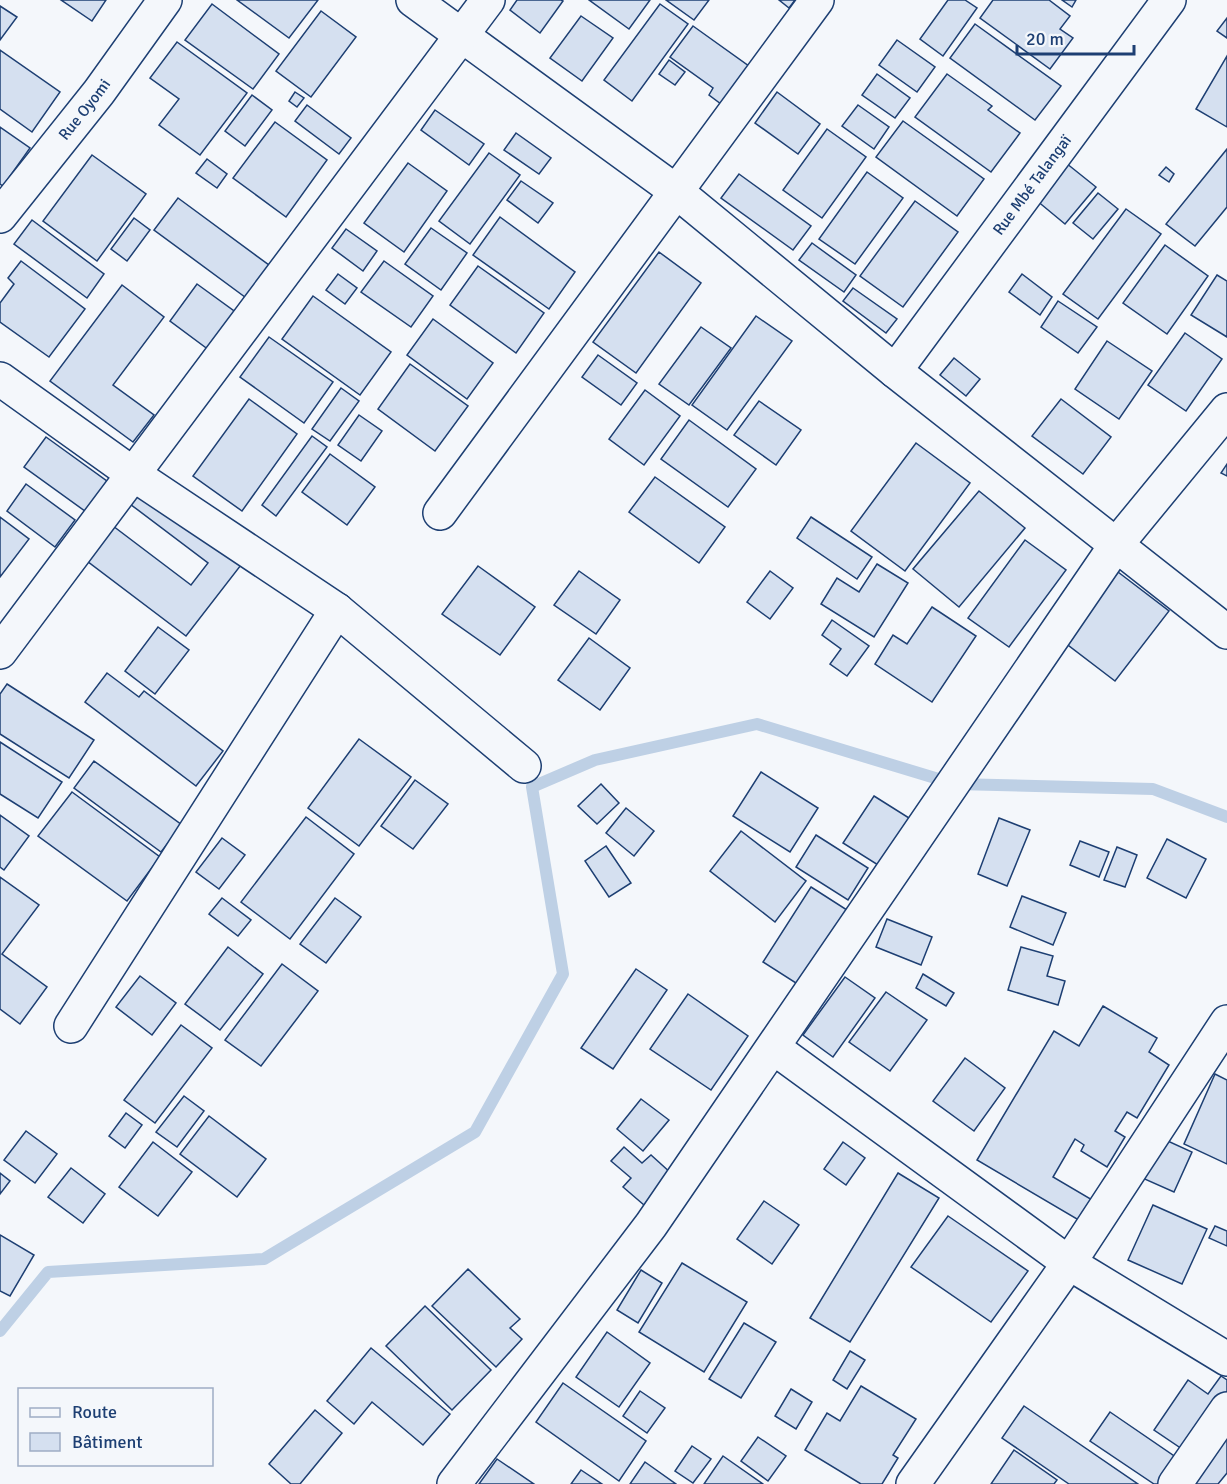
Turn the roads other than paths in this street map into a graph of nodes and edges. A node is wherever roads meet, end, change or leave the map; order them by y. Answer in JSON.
{"nodes":[{"id":1,"x":165,"y":0,"type":"edge"},
{"id":2,"x":413,"y":0,"type":"edge"},
{"id":3,"x":488,"y":0,"type":"edge"},
{"id":4,"x":817,"y":0,"type":"edge"},
{"id":5,"x":1170,"y":0,"type":"edge"},
{"id":6,"x":461,"y":36,"type":"junction"},
{"id":7,"x":677,"y":192,"type":"junction"},
{"id":8,"x":0,"y":216,"type":"edge"},
{"id":9,"x":895,"y":371,"type":"junction"},
{"id":10,"x":0,"y":379,"type":"edge"},
{"id":11,"x":1227,"y":410,"type":"edge"},
{"id":12,"x":133,"y":474,"type":"junction"},
{"id":13,"x":440,"y":513,"type":"dead end"},
{"id":14,"x":1116,"y":545,"type":"junction"},
{"id":15,"x":337,"y":610,"type":"junction"},
{"id":16,"x":1227,"y":632,"type":"edge"},
{"id":17,"x":0,"y":652,"type":"edge"},
{"id":18,"x":524,"y":766,"type":"dead end"},
{"id":19,"x":1227,"y":1022,"type":"edge"},
{"id":20,"x":71,"y":1026,"type":"dead end"},
{"id":21,"x":774,"y":1048,"type":"junction"},
{"id":22,"x":1069,"y":1263,"type":"junction"},
{"id":23,"x":1227,"y":1359,"type":"edge"},
{"id":24,"x":1227,"y":1409,"type":"edge"},
{"id":25,"x":454,"y":1484,"type":"edge"},
{"id":26,"x":913,"y":1484,"type":"edge"},
{"id":27,"x":1175,"y":1484,"type":"edge"}],
"edges":[{"from":1,"to":8,"type":"street","name":"Rue Oyomi"},
{"from":2,"to":6,"type":"street"},
{"from":3,"to":6,"type":"street"},
{"from":4,"to":7,"type":"street"},
{"from":5,"to":9,"type":"street","name":"Rue Mbé Talangaï"},
{"from":6,"to":7,"type":"street"},
{"from":6,"to":12,"type":"street"},
{"from":7,"to":9,"type":"street"},
{"from":7,"to":13,"type":"street"},
{"from":9,"to":14,"type":"street"},
{"from":10,"to":12,"type":"street"},
{"from":11,"to":14,"type":"street"},
{"from":12,"to":15,"type":"street"},
{"from":12,"to":17,"type":"street"},
{"from":14,"to":16,"type":"street"},
{"from":14,"to":21,"type":"street"},
{"from":15,"to":18,"type":"street"},
{"from":15,"to":20,"type":"street"},
{"from":19,"to":22,"type":"street"},
{"from":21,"to":22,"type":"street"},
{"from":21,"to":25,"type":"street"},
{"from":22,"to":23,"type":"street"},
{"from":22,"to":26,"type":"street"},
{"from":24,"to":27,"type":"street"}]}
